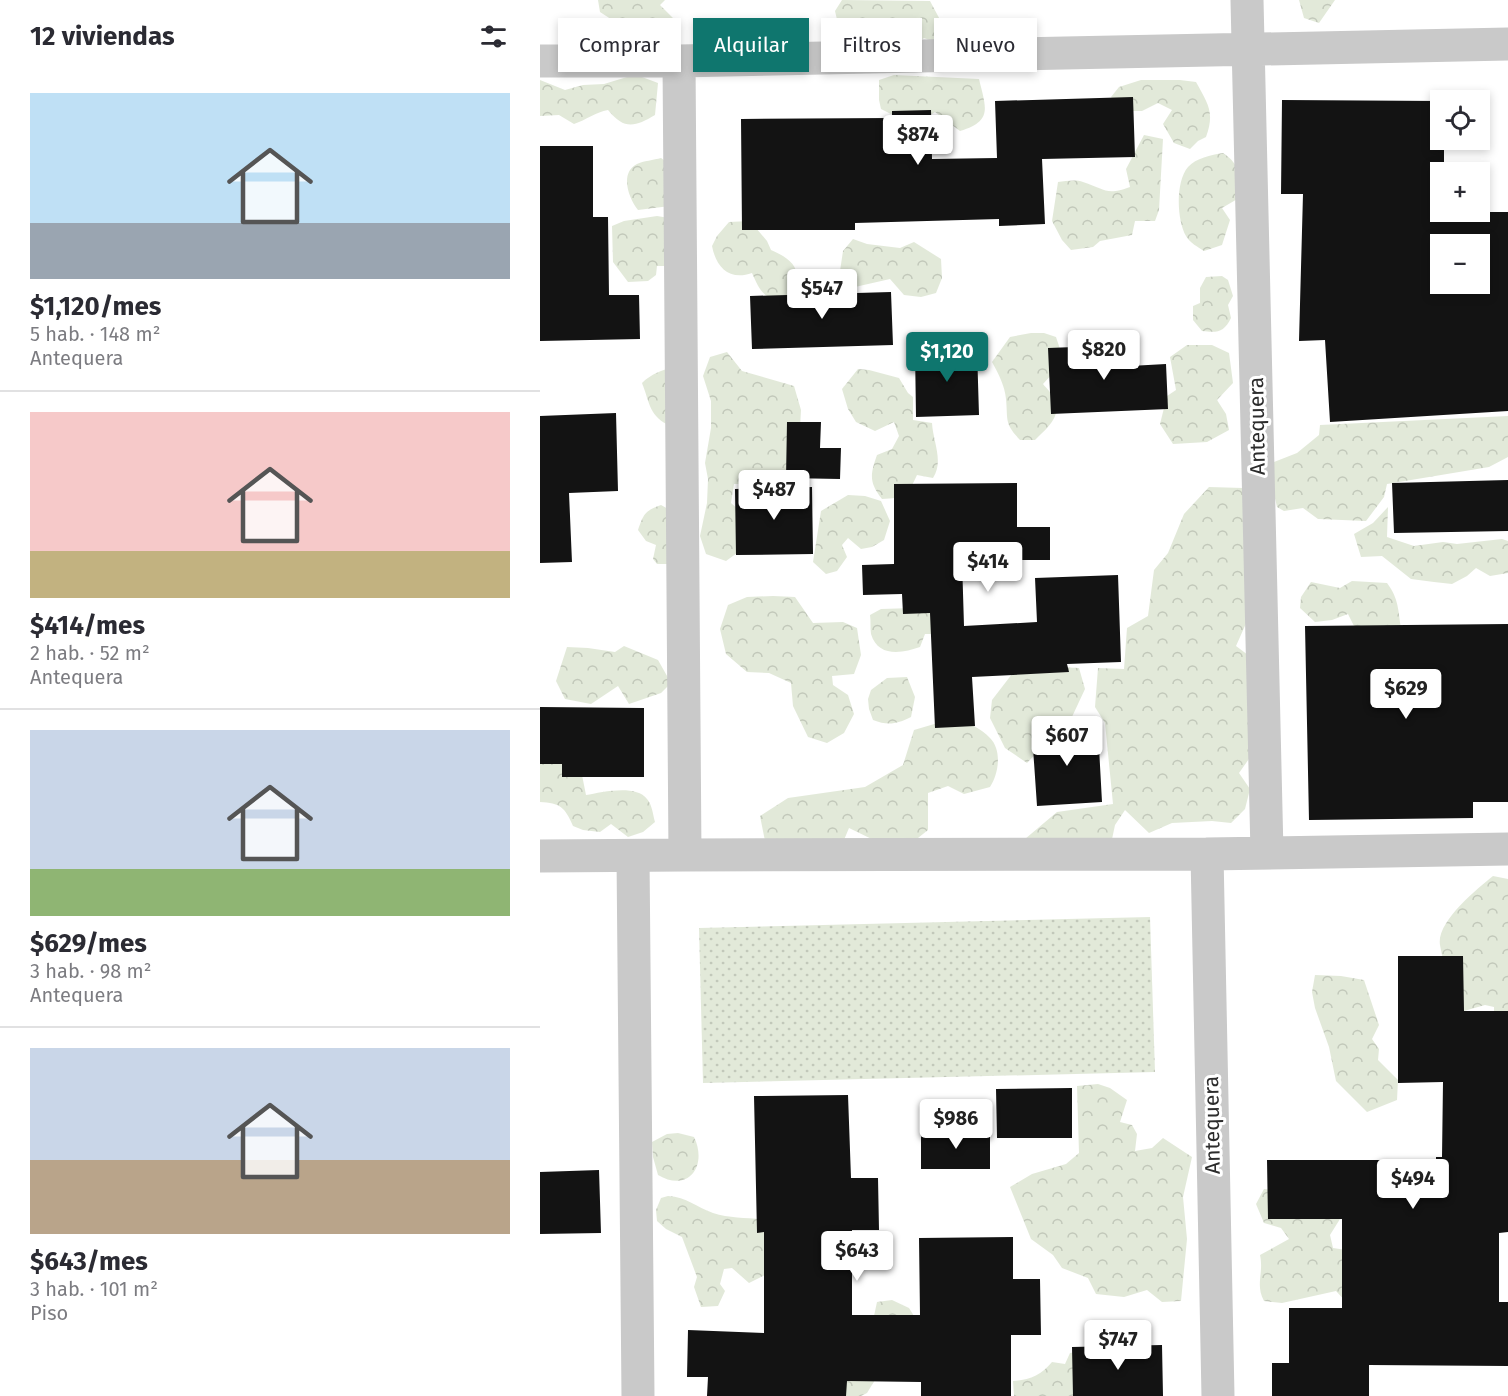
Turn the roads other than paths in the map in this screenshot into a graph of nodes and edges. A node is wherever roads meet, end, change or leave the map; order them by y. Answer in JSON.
{"nodes":[{"id":1,"x":1247,"y":0,"type":"edge"},
{"id":2,"x":1508,"y":44,"type":"edge"},
{"id":3,"x":1248,"y":49,"type":"junction"},
{"id":4,"x":540,"y":61,"type":"edge"},
{"id":5,"x":558,"y":61,"type":"edge"},
{"id":6,"x":681,"y":61,"type":"edge"},
{"id":7,"x":679,"y":72,"type":"edge"},
{"id":8,"x":1508,"y":849,"type":"edge"},
{"id":9,"x":1267,"y":853,"type":"junction"},
{"id":10,"x":1207,"y":854,"type":"junction"},
{"id":11,"x":685,"y":855,"type":"junction"},
{"id":12,"x":540,"y":856,"type":"edge"},
{"id":13,"x":633,"y":856,"type":"junction"},
{"id":14,"x":638,"y":1396,"type":"edge"},
{"id":15,"x":1218,"y":1396,"type":"edge"}],
"edges":[{"from":1,"to":3,"type":"street","name":"Antequera"},
{"from":2,"to":3,"type":"street"},
{"from":3,"to":6,"type":"street"},
{"from":3,"to":9,"type":"street","name":"Antequera"},
{"from":4,"to":5,"type":"street"},
{"from":7,"to":11,"type":"street"},
{"from":8,"to":9,"type":"street"},
{"from":9,"to":10,"type":"street"},
{"from":10,"to":11,"type":"street"},
{"from":10,"to":15,"type":"street","name":"Antequera"},
{"from":11,"to":13,"type":"street"},
{"from":12,"to":13,"type":"street"},
{"from":13,"to":14,"type":"street"}]}
